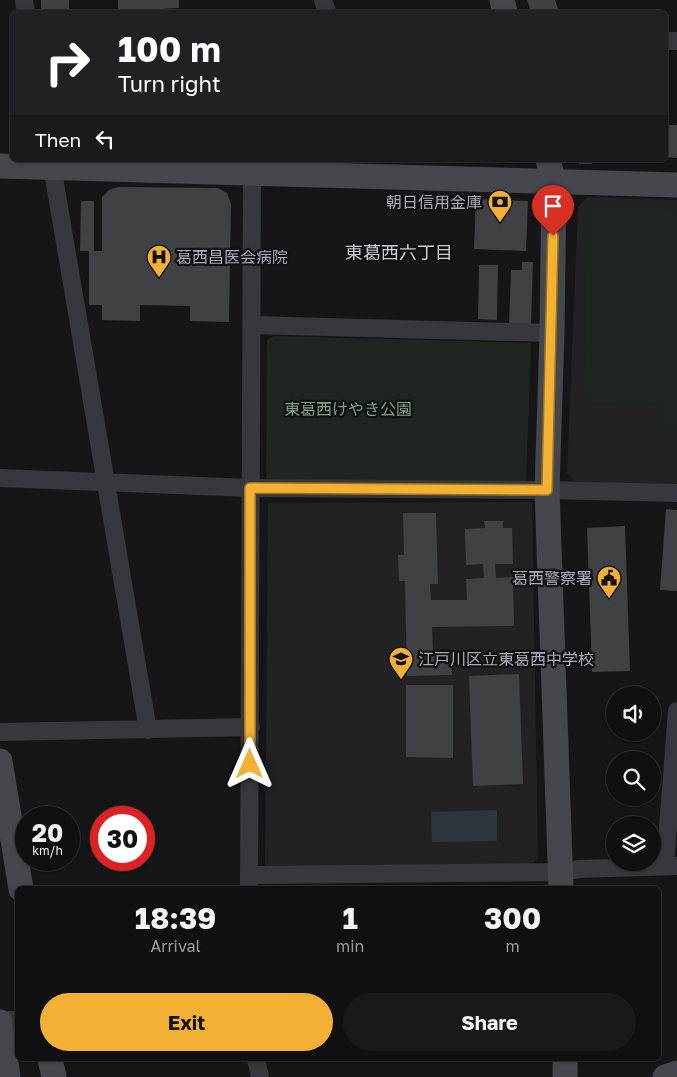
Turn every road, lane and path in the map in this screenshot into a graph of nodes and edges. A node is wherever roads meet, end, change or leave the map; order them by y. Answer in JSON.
{"nodes":[{"id":1,"x":52,"y":164,"type":"edge"},
{"id":2,"x":0,"y":166,"type":"edge"},
{"id":3,"x":371,"y":168,"type":"edge"},
{"id":4,"x":551,"y":171,"type":"edge"},
{"id":5,"x":252,"y":172,"type":"junction"},
{"id":6,"x":677,"y":185,"type":"edge"},
{"id":7,"x":252,"y":326,"type":"junction"},
{"id":8,"x":552,"y":333,"type":"junction"},
{"id":9,"x":0,"y":478,"type":"edge"},
{"id":10,"x":106,"y":481,"type":"junction"},
{"id":11,"x":250,"y":488,"type":"junction"},
{"id":12,"x":547,"y":490,"type":"junction"},
{"id":13,"x":677,"y":493,"type":"edge"},
{"id":14,"x":677,"y":710,"type":"edge"},
{"id":15,"x":251,"y":727,"type":"junction"},
{"id":16,"x":148,"y":730,"type":"junction"},
{"id":17,"x":0,"y":732,"type":"edge"},
{"id":18,"x":0,"y":761,"type":"edge"},
{"id":19,"x":671,"y":866,"type":"edge"},
{"id":20,"x":561,"y":880,"type":"edge"},
{"id":21,"x":249,"y":882,"type":"edge"},
{"id":22,"x":21,"y":886,"type":"edge"},
{"id":23,"x":15,"y":1020,"type":"edge"},
{"id":24,"x":0,"y":1021,"type":"edge"},
{"id":25,"x":50,"y":1061,"type":"edge"},
{"id":26,"x":256,"y":1061,"type":"edge"},
{"id":27,"x":565,"y":1061,"type":"edge"},
{"id":28,"x":677,"y":1073,"type":"edge"},
{"id":29,"x":8,"y":1077,"type":"edge"},
{"id":30,"x":54,"y":1077,"type":"edge"},
{"id":31,"x":260,"y":1077,"type":"edge"},
{"id":32,"x":565,"y":1077,"type":"edge"},
{"id":33,"x":665,"y":1077,"type":"edge"}],
"edges":[{"from":1,"to":2,"type":"street"},
{"from":1,"to":5,"type":"street"},
{"from":1,"to":10,"type":"street"},
{"from":3,"to":4,"type":"street"},
{"from":3,"to":5,"type":"street"},
{"from":4,"to":6,"type":"street"},
{"from":4,"to":8,"type":"street"},
{"from":5,"to":7,"type":"street"},
{"from":7,"to":8,"type":"street"},
{"from":7,"to":11,"type":"street"},
{"from":8,"to":12,"type":"street"},
{"from":9,"to":10,"type":"street"},
{"from":10,"to":11,"type":"street"},
{"from":10,"to":16,"type":"street"},
{"from":11,"to":12,"type":"street"},
{"from":11,"to":15,"type":"street"},
{"from":12,"to":13,"type":"street"},
{"from":12,"to":20,"type":"street"},
{"from":14,"to":19,"type":"street"},
{"from":15,"to":16,"type":"street"},
{"from":15,"to":21,"type":"street"},
{"from":16,"to":17,"type":"street"},
{"from":18,"to":22,"type":"street"},
{"from":19,"to":20,"type":"street"},
{"from":20,"to":21,"type":"street"},
{"from":23,"to":24,"type":"street"},
{"from":24,"to":29,"type":"street"},
{"from":25,"to":30,"type":"street"},
{"from":26,"to":31,"type":"street"},
{"from":27,"to":32,"type":"street"},
{"from":28,"to":33,"type":"street"}]}
